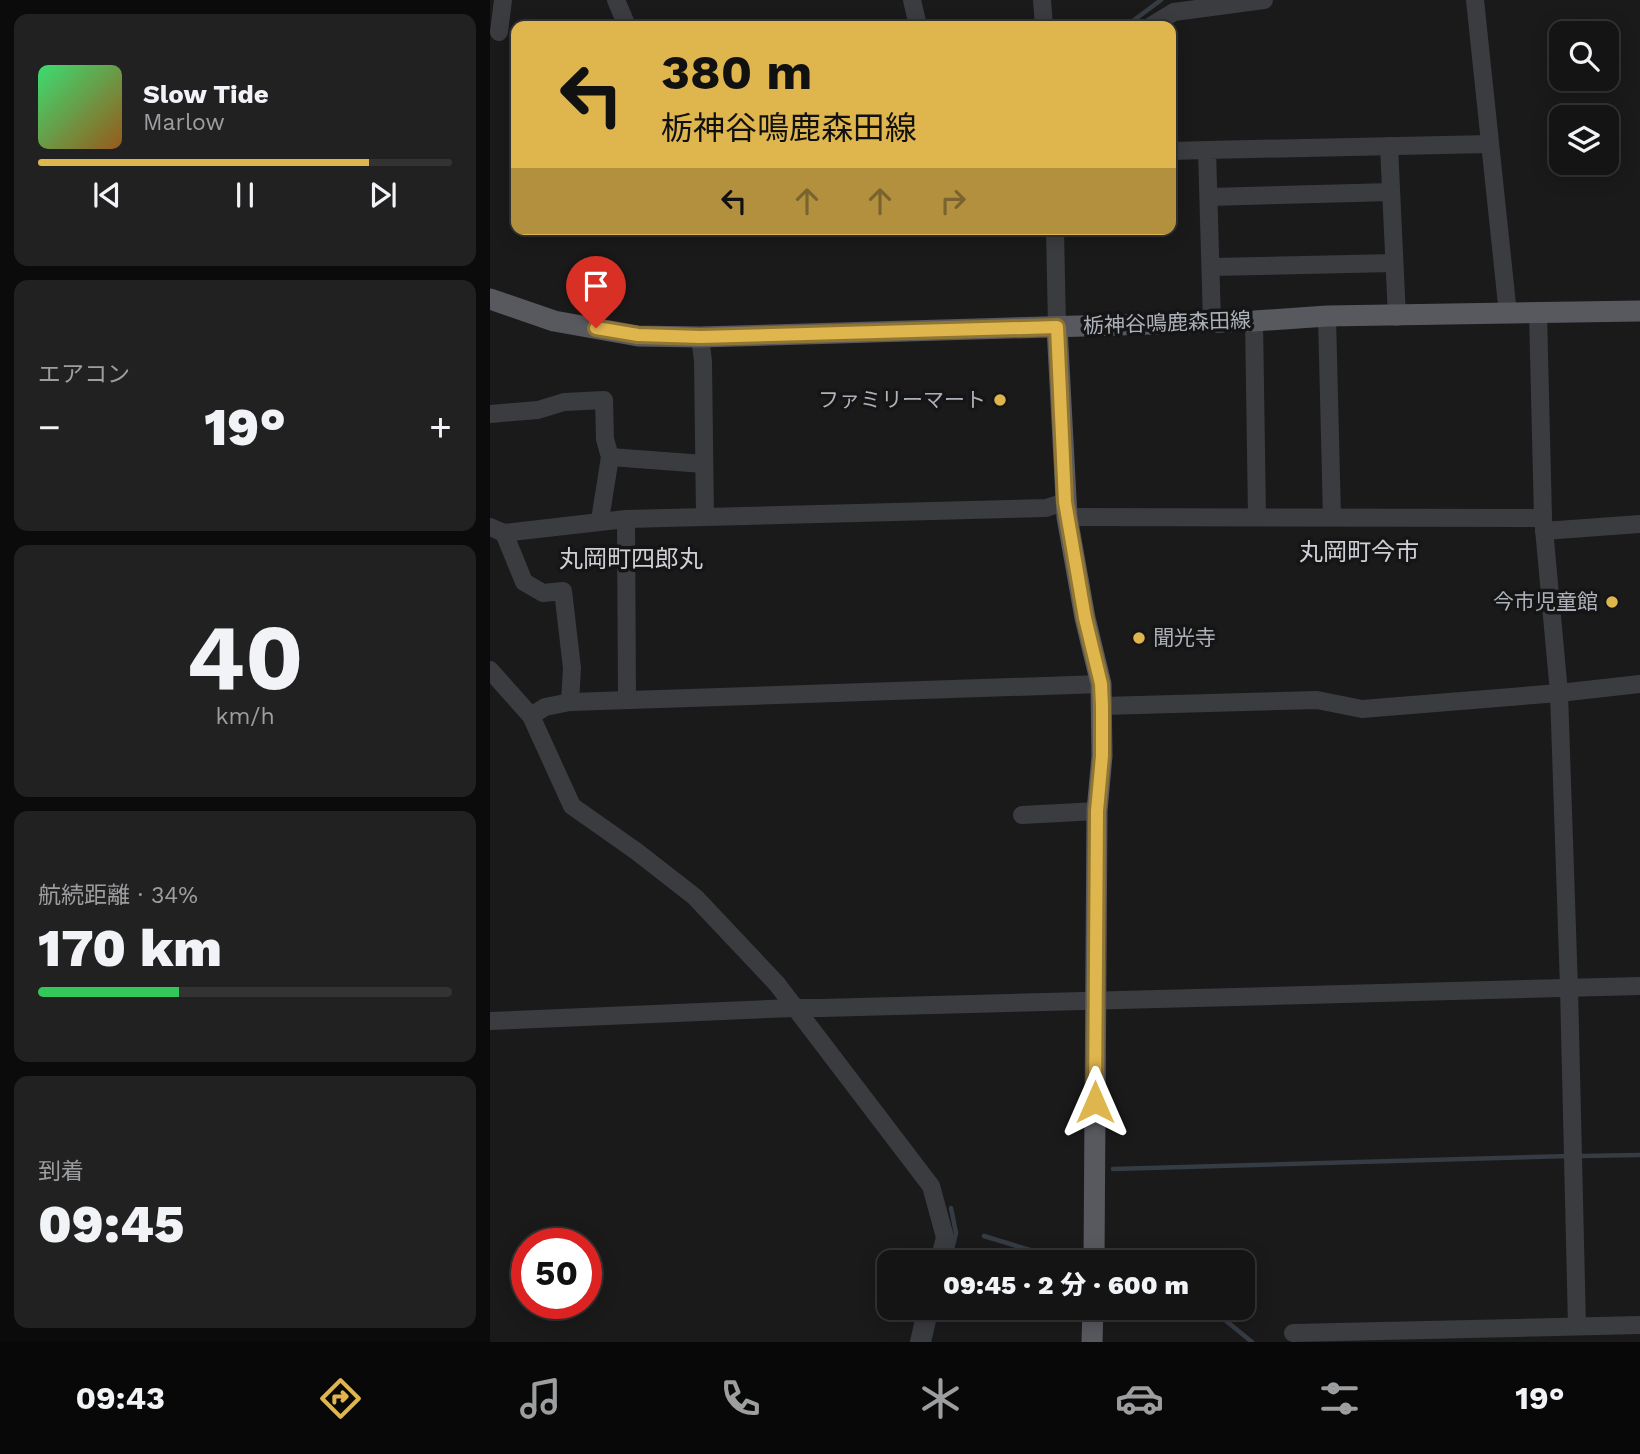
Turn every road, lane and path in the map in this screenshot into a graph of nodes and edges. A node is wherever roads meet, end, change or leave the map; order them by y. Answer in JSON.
{"nodes":[{"id":1,"x":503,"y":0,"type":"edge"},
{"id":2,"x":616,"y":0,"type":"edge"},
{"id":3,"x":912,"y":0,"type":"edge"},
{"id":4,"x":1042,"y":0,"type":"edge"},
{"id":5,"x":1264,"y":0,"type":"edge"},
{"id":6,"x":1475,"y":0,"type":"edge"},
{"id":7,"x":624,"y":21,"type":"edge"},
{"id":8,"x":917,"y":21,"type":"edge"},
{"id":9,"x":1044,"y":21,"type":"edge"},
{"id":10,"x":1159,"y":21,"type":"edge"},
{"id":11,"x":502,"y":34,"type":"edge"},
{"id":12,"x":1490,"y":144,"type":"junction"},
{"id":13,"x":1389,"y":146,"type":"junction"},
{"id":14,"x":1207,"y":150,"type":"junction"},
{"id":15,"x":1176,"y":151,"type":"edge"},
{"id":16,"x":1391,"y":192,"type":"junction"},
{"id":17,"x":1209,"y":197,"type":"junction"},
{"id":18,"x":1055,"y":235,"type":"edge"},
{"id":19,"x":1394,"y":264,"type":"junction"},
{"id":20,"x":1212,"y":267,"type":"junction"},
{"id":21,"x":490,"y":302,"type":"edge"},
{"id":22,"x":1640,"y":311,"type":"edge"},
{"id":23,"x":1538,"y":313,"type":"junction"},
{"id":24,"x":1508,"y":314,"type":"junction"},
{"id":25,"x":1327,"y":316,"type":"junction"},
{"id":26,"x":1397,"y":317,"type":"junction"},
{"id":27,"x":1254,"y":321,"type":"junction"},
{"id":28,"x":1212,"y":322,"type":"junction"},
{"id":29,"x":1057,"y":327,"type":"junction"},
{"id":30,"x":701,"y":337,"type":"junction"},
{"id":31,"x":490,"y":414,"type":"edge"},
{"id":32,"x":610,"y":457,"type":"junction"},
{"id":33,"x":704,"y":464,"type":"junction"},
{"id":34,"x":1066,"y":509,"type":"junction"},
{"id":35,"x":1257,"y":516,"type":"junction"},
{"id":36,"x":705,"y":517,"type":"junction"},
{"id":37,"x":1332,"y":517,"type":"junction"},
{"id":38,"x":626,"y":519,"type":"junction"},
{"id":39,"x":600,"y":520,"type":"junction"},
{"id":40,"x":1544,"y":524,"type":"junction"},
{"id":41,"x":1640,"y":524,"type":"edge"},
{"id":42,"x":497,"y":530,"type":"edge"},
{"id":43,"x":490,"y":670,"type":"edge"},
{"id":44,"x":1101,"y":684,"type":"junction"},
{"id":45,"x":1640,"y":684,"type":"edge"},
{"id":46,"x":1559,"y":693,"type":"junction"},
{"id":47,"x":627,"y":700,"type":"junction"},
{"id":48,"x":570,"y":702,"type":"junction"},
{"id":49,"x":1102,"y":706,"type":"junction"},
{"id":50,"x":538,"y":712,"type":"junction"},
{"id":51,"x":1097,"y":811,"type":"junction"},
{"id":52,"x":1022,"y":816,"type":"dead end"},
{"id":53,"x":1640,"y":986,"type":"edge"},
{"id":54,"x":1569,"y":988,"type":"junction"},
{"id":55,"x":1096,"y":1000,"type":"junction"},
{"id":56,"x":490,"y":1021,"type":"edge"},
{"id":57,"x":942,"y":1250,"type":"edge"},
{"id":58,"x":1094,"y":1250,"type":"edge"},
{"id":59,"x":925,"y":1320,"type":"edge"},
{"id":60,"x":1093,"y":1320,"type":"edge"},
{"id":61,"x":1640,"y":1325,"type":"edge"},
{"id":62,"x":1577,"y":1326,"type":"junction"},
{"id":63,"x":1293,"y":1333,"type":"dead end"},
{"id":64,"x":1480,"y":1335,"type":"edge"},
{"id":65,"x":919,"y":1342,"type":"edge"},
{"id":66,"x":1092,"y":1342,"type":"edge"}],
"edges":[{"from":1,"to":11,"type":"street"},
{"from":2,"to":7,"type":"street"},
{"from":3,"to":8,"type":"street"},
{"from":4,"to":9,"type":"street"},
{"from":5,"to":10,"type":"street"},
{"from":6,"to":12,"type":"street"},
{"from":12,"to":13,"type":"street"},
{"from":12,"to":24,"type":"street"},
{"from":13,"to":14,"type":"street"},
{"from":13,"to":16,"type":"street"},
{"from":14,"to":15,"type":"street"},
{"from":14,"to":17,"type":"street"},
{"from":16,"to":17,"type":"street"},
{"from":16,"to":19,"type":"street"},
{"from":17,"to":20,"type":"street"},
{"from":18,"to":29,"type":"street"},
{"from":19,"to":20,"type":"street"},
{"from":19,"to":26,"type":"street"},
{"from":20,"to":28,"type":"street"},
{"from":21,"to":30,"type":"main road","name":"栃神谷鳴鹿森田線"},
{"from":22,"to":23,"type":"main road","name":"栃神谷鳴鹿森田線"},
{"from":23,"to":24,"type":"main road","name":"栃神谷鳴鹿森田線"},
{"from":23,"to":40,"type":"street"},
{"from":24,"to":26,"type":"main road","name":"栃神谷鳴鹿森田線"},
{"from":25,"to":26,"type":"main road","name":"栃神谷鳴鹿森田線"},
{"from":25,"to":27,"type":"main road","name":"栃神谷鳴鹿森田線"},
{"from":25,"to":37,"type":"street"},
{"from":27,"to":28,"type":"main road","name":"栃神谷鳴鹿森田線"},
{"from":27,"to":35,"type":"street"},
{"from":28,"to":29,"type":"main road","name":"栃神谷鳴鹿森田線"},
{"from":29,"to":30,"type":"main road","name":"栃神谷鳴鹿森田線"},
{"from":29,"to":34,"type":"main road"},
{"from":30,"to":33,"type":"street"},
{"from":31,"to":32,"type":"street"},
{"from":32,"to":33,"type":"street"},
{"from":32,"to":39,"type":"street"},
{"from":33,"to":36,"type":"street"},
{"from":34,"to":35,"type":"street"},
{"from":34,"to":36,"type":"street"},
{"from":34,"to":44,"type":"main road"},
{"from":35,"to":37,"type":"street"},
{"from":36,"to":38,"type":"street"},
{"from":37,"to":40,"type":"street"},
{"from":38,"to":39,"type":"street"},
{"from":38,"to":47,"type":"street"},
{"from":39,"to":42,"type":"street"},
{"from":40,"to":41,"type":"street"},
{"from":40,"to":46,"type":"street"},
{"from":42,"to":48,"type":"street"},
{"from":43,"to":50,"type":"street"},
{"from":44,"to":47,"type":"street"},
{"from":44,"to":49,"type":"main road"},
{"from":45,"to":46,"type":"street"},
{"from":46,"to":49,"type":"street"},
{"from":46,"to":54,"type":"street"},
{"from":47,"to":48,"type":"street"},
{"from":48,"to":50,"type":"street"},
{"from":49,"to":51,"type":"main road"},
{"from":50,"to":57,"type":"street"},
{"from":51,"to":52,"type":"street"},
{"from":51,"to":55,"type":"main road"},
{"from":53,"to":54,"type":"street"},
{"from":54,"to":55,"type":"street"},
{"from":54,"to":62,"type":"street"},
{"from":55,"to":56,"type":"street","bridge":true},
{"from":55,"to":58,"type":"main road"},
{"from":59,"to":65,"type":"street"},
{"from":60,"to":66,"type":"main road"},
{"from":61,"to":62,"type":"street"},
{"from":62,"to":64,"type":"street"},
{"from":63,"to":64,"type":"street"}]}
